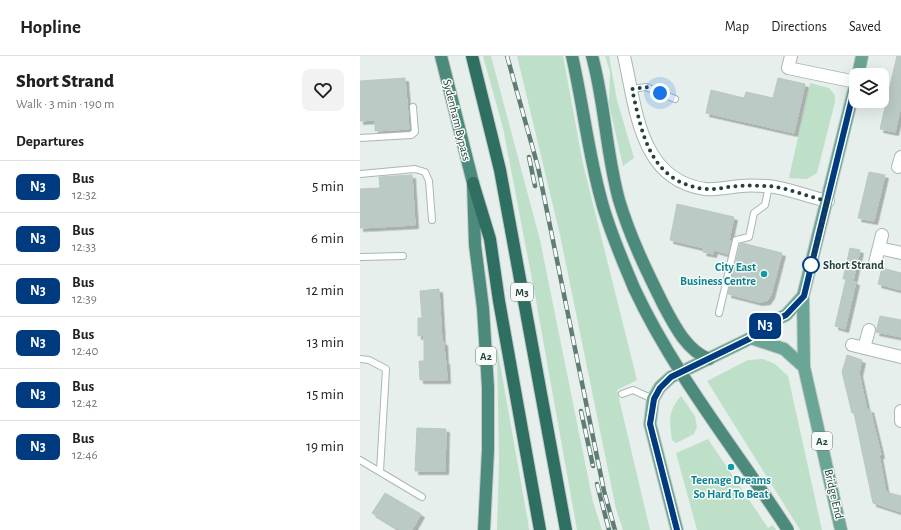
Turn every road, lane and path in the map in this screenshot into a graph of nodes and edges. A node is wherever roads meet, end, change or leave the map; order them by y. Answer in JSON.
{"nodes":[{"id":1,"x":441,"y":56,"type":"edge"},
{"id":2,"x":472,"y":56,"type":"edge"},
{"id":3,"x":572,"y":56,"type":"edge"},
{"id":4,"x":592,"y":56,"type":"edge"},
{"id":5,"x":624,"y":56,"type":"edge"},
{"id":6,"x":791,"y":56,"type":"edge"},
{"id":7,"x":862,"y":56,"type":"edge"},
{"id":8,"x":859,"y":68,"type":"edge"},
{"id":9,"x":849,"y":81,"type":"edge"},
{"id":10,"x":632,"y":89,"type":"junction"},
{"id":11,"x":675,"y":99,"type":"dead end"},
{"id":12,"x":413,"y":107,"type":"dead end"},
{"id":13,"x":850,"y":108,"type":"edge"},
{"id":14,"x":360,"y":138,"type":"edge"},
{"id":15,"x":360,"y":174,"type":"edge"},
{"id":16,"x":473,"y":183,"type":"junction"},
{"id":17,"x":769,"y":186,"type":"junction"},
{"id":18,"x":828,"y":201,"type":"junction"},
{"id":19,"x":432,"y":220,"type":"dead end"},
{"id":20,"x":882,"y":235,"type":"dead end"},
{"id":21,"x":879,"y":248,"type":"junction"},
{"id":22,"x":901,"y":253,"type":"edge"},
{"id":23,"x":403,"y":256,"type":"dead end"},
{"id":24,"x":360,"y":257,"type":"edge"},
{"id":25,"x":875,"y":263,"type":"dead end"},
{"id":26,"x":804,"y":296,"type":"junction"},
{"id":27,"x":719,"y":313,"type":"dead end"},
{"id":28,"x":869,"y":330,"type":"dead end"},
{"id":29,"x":751,"y":338,"type":"junction"},
{"id":30,"x":852,"y":345,"type":"dead end"},
{"id":31,"x":864,"y":348,"type":"junction"},
{"id":32,"x":901,"y":357,"type":"edge"},
{"id":33,"x":360,"y":359,"type":"edge"},
{"id":34,"x":708,"y":359,"type":"junction"},
{"id":35,"x":804,"y":367,"type":"junction"},
{"id":36,"x":622,"y":394,"type":"dead end"},
{"id":37,"x":654,"y":399,"type":"junction"},
{"id":38,"x":901,"y":411,"type":"edge"},
{"id":39,"x":901,"y":421,"type":"edge"},
{"id":40,"x":360,"y":460,"type":"edge"},
{"id":41,"x":380,"y":471,"type":"junction"},
{"id":42,"x":422,"y":496,"type":"dead end"},
{"id":43,"x":839,"y":515,"type":"junction"},
{"id":44,"x":484,"y":530,"type":"edge"},
{"id":45,"x":540,"y":530,"type":"edge"},
{"id":46,"x":566,"y":530,"type":"edge"},
{"id":47,"x":677,"y":530,"type":"edge"},
{"id":48,"x":788,"y":530,"type":"edge"},
{"id":49,"x":841,"y":530,"type":"edge"},
{"id":50,"x":850,"y":530,"type":"edge"}],
"edges":[{"from":1,"to":16,"type":"highway","name":"Sydenham Bypass","number":"A2"},
{"from":2,"to":46,"type":"highway","number":"M3"},
{"from":3,"to":48,"type":"highway","bridge":true},
{"from":4,"to":34,"type":"highway"},
{"from":5,"to":10,"type":"street"},
{"from":6,"to":9,"type":"street"},
{"from":7,"to":8,"type":"main road"},
{"from":10,"to":11,"type":"lane"},
{"from":10,"to":17,"type":"street"},
{"from":12,"to":14,"type":"lane"},
{"from":13,"to":18,"type":"main road","name":"Bridge End"},
{"from":15,"to":19,"type":"lane"},
{"from":16,"to":44,"type":"highway","number":"A2"},
{"from":16,"to":45,"type":"highway","number":"M3"},
{"from":17,"to":18,"type":"street"},
{"from":17,"to":27,"type":"lane"},
{"from":18,"to":26,"type":"main road","name":"Bridge End"},
{"from":20,"to":21,"type":"street"},
{"from":21,"to":22,"type":"street"},
{"from":21,"to":25,"type":"street"},
{"from":23,"to":24,"type":"lane"},
{"from":26,"to":29,"type":"main road"},
{"from":26,"to":35,"type":"main road","name":"Bridge End"},
{"from":28,"to":31,"type":"street"},
{"from":29,"to":34,"type":"main road"},
{"from":29,"to":35,"type":"main road"},
{"from":30,"to":31,"type":"street"},
{"from":31,"to":32,"type":"street"},
{"from":33,"to":41,"type":"lane"},
{"from":34,"to":37,"type":"main road"},
{"from":35,"to":43,"type":"main road","name":"Bridge End","number":"A2"},
{"from":36,"to":37,"type":"lane"},
{"from":37,"to":47,"type":"main road"},
{"from":38,"to":39,"type":"street"},
{"from":40,"to":41,"type":"lane"},
{"from":41,"to":42,"type":"lane"},
{"from":43,"to":49,"type":"main road","name":"Bridge End","number":"A2"},
{"from":43,"to":50,"type":"main road"}]}
